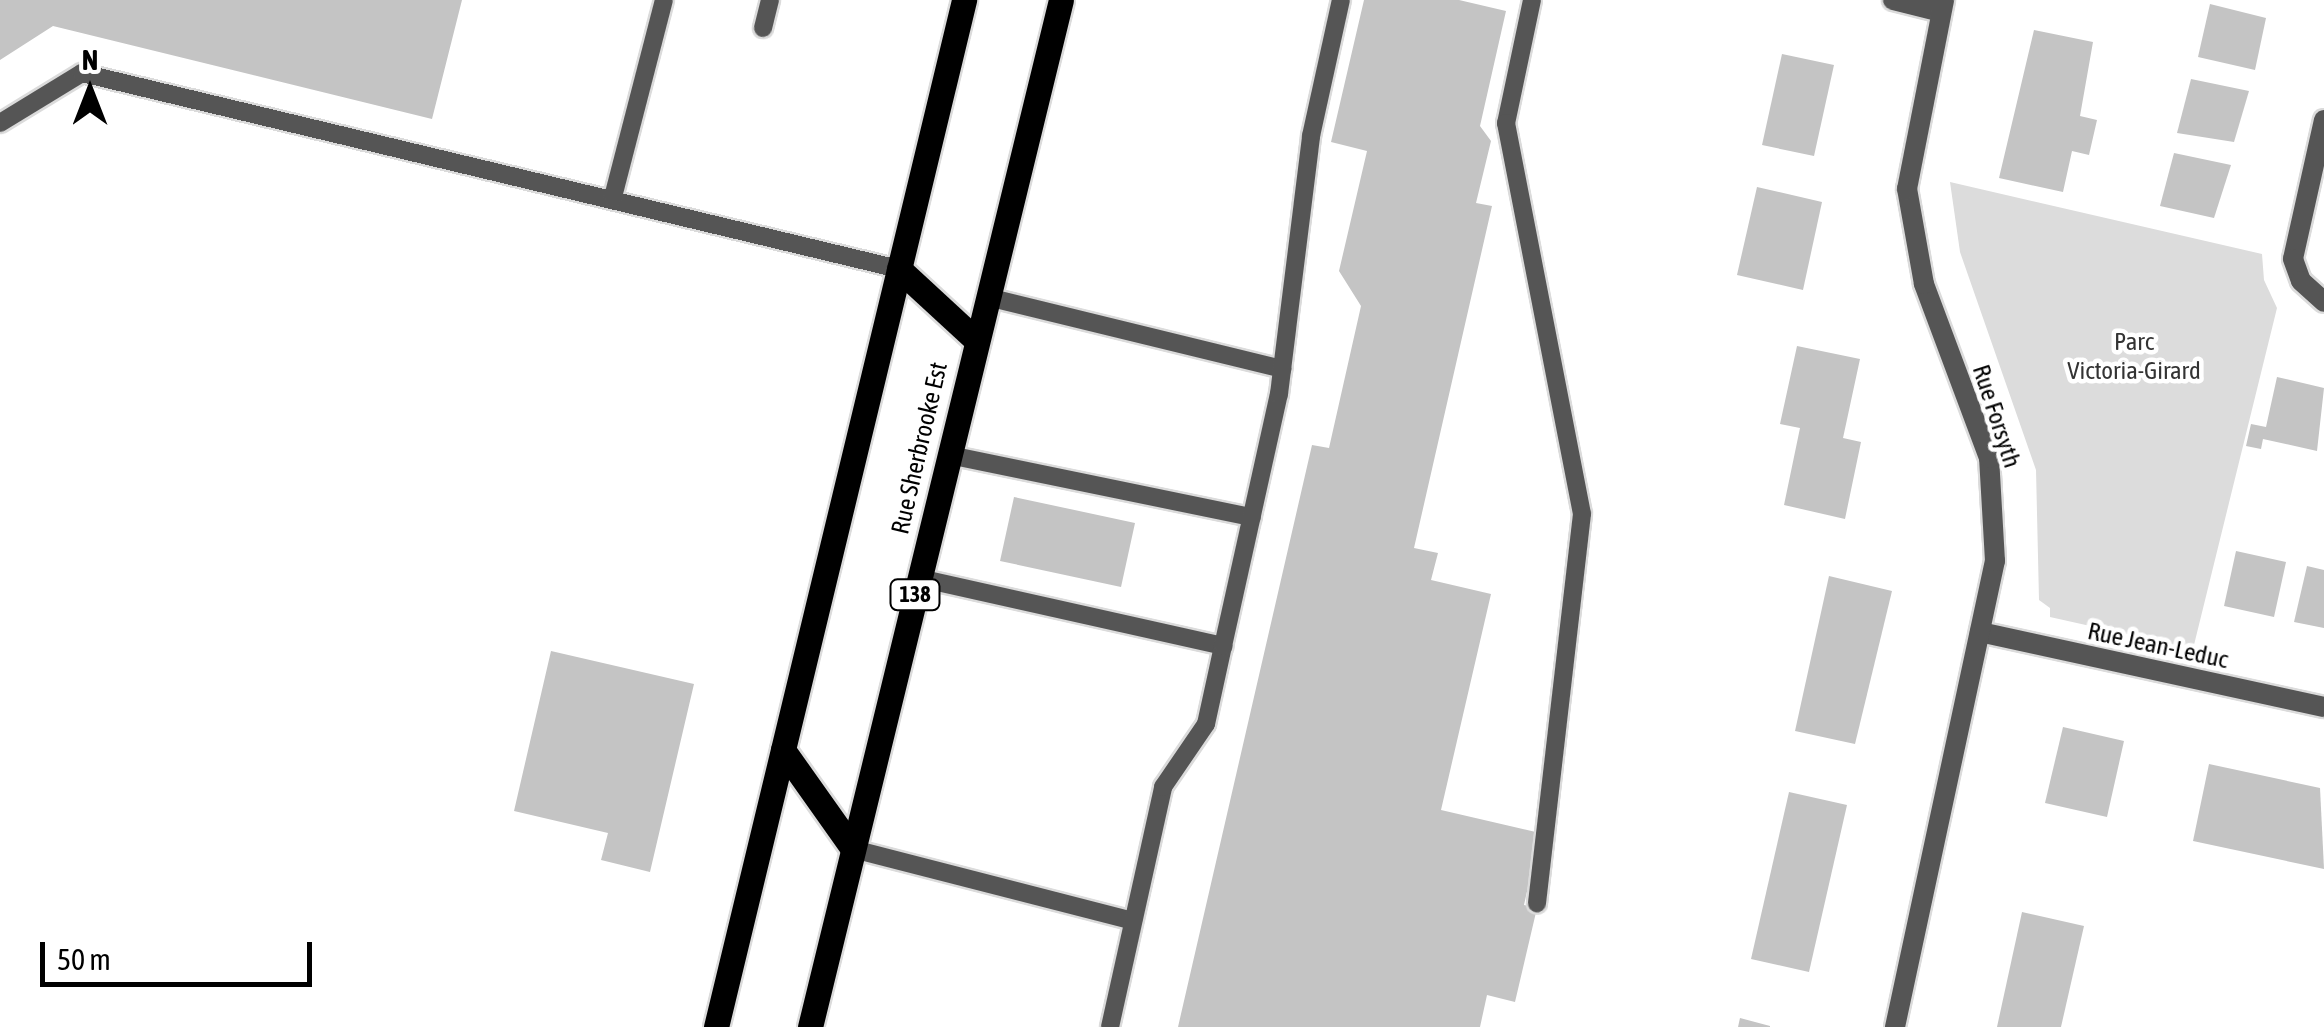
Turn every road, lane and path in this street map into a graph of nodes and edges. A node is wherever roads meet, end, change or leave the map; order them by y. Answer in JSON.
{"nodes":[{"id":1,"x":664,"y":0,"type":"edge"},
{"id":2,"x":770,"y":0,"type":"edge"},
{"id":3,"x":964,"y":0,"type":"edge"},
{"id":4,"x":1061,"y":0,"type":"edge"},
{"id":5,"x":1341,"y":0,"type":"edge"},
{"id":6,"x":1532,"y":0,"type":"edge"},
{"id":7,"x":1893,"y":0,"type":"edge"},
{"id":8,"x":1943,"y":6,"type":"edge"},
{"id":9,"x":764,"y":28,"type":"dead end"},
{"id":10,"x":2324,"y":120,"type":"edge"},
{"id":11,"x":0,"y":123,"type":"edge"},
{"id":12,"x":613,"y":197,"type":"junction"},
{"id":13,"x":899,"y":269,"type":"junction"},
{"id":14,"x":986,"y":296,"type":"junction"},
{"id":15,"x":2324,"y":302,"type":"edge"},
{"id":16,"x":976,"y":340,"type":"junction"},
{"id":17,"x":1282,"y":368,"type":"junction"},
{"id":18,"x":949,"y":455,"type":"junction"},
{"id":19,"x":1252,"y":517,"type":"junction"},
{"id":20,"x":919,"y":578,"type":"junction"},
{"id":21,"x":1980,"y":632,"type":"junction"},
{"id":22,"x":1224,"y":646,"type":"junction"},
{"id":23,"x":2324,"y":707,"type":"edge"},
{"id":24,"x":783,"y":750,"type":"junction"},
{"id":25,"x":852,"y":849,"type":"junction"},
{"id":26,"x":1538,"y":904,"type":"dead end"},
{"id":27,"x":1134,"y":921,"type":"junction"},
{"id":28,"x":716,"y":1027,"type":"edge"},
{"id":29,"x":810,"y":1027,"type":"edge"},
{"id":30,"x":1110,"y":1027,"type":"edge"},
{"id":31,"x":1895,"y":1027,"type":"edge"}],
"edges":[{"from":1,"to":12,"type":"lane"},
{"from":2,"to":9,"type":"lane"},
{"from":3,"to":13,"type":"main road"},
{"from":4,"to":14,"type":"main road","name":"Rue Sherbrooke Est","number":"138"},
{"from":5,"to":17,"type":"lane"},
{"from":6,"to":26,"type":"lane"},
{"from":7,"to":8,"type":"street"},
{"from":8,"to":21,"type":"street","name":"Rue Forsyth"},
{"from":10,"to":15,"type":"street"},
{"from":11,"to":12,"type":"lane"},
{"from":12,"to":13,"type":"lane"},
{"from":13,"to":16,"type":"main road"},
{"from":13,"to":24,"type":"main road"},
{"from":14,"to":16,"type":"main road","name":"Rue Sherbrooke Est","number":"138"},
{"from":14,"to":17,"type":"lane"},
{"from":16,"to":18,"type":"main road","name":"Rue Sherbrooke Est","number":"138"},
{"from":17,"to":19,"type":"lane"},
{"from":18,"to":19,"type":"lane"},
{"from":18,"to":20,"type":"main road","name":"Rue Sherbrooke Est","number":"138"},
{"from":19,"to":22,"type":"lane"},
{"from":20,"to":22,"type":"lane"},
{"from":20,"to":25,"type":"main road","name":"Rue Sherbrooke Est","number":"138"},
{"from":21,"to":23,"type":"street","name":"Rue Jean-Leduc"},
{"from":21,"to":31,"type":"street","name":"Rue Forsyth"},
{"from":22,"to":27,"type":"lane"},
{"from":24,"to":25,"type":"main road"},
{"from":24,"to":28,"type":"main road"},
{"from":25,"to":27,"type":"lane"},
{"from":25,"to":29,"type":"main road","name":"Rue Sherbrooke Est","number":"138"},
{"from":27,"to":30,"type":"lane"}]}
